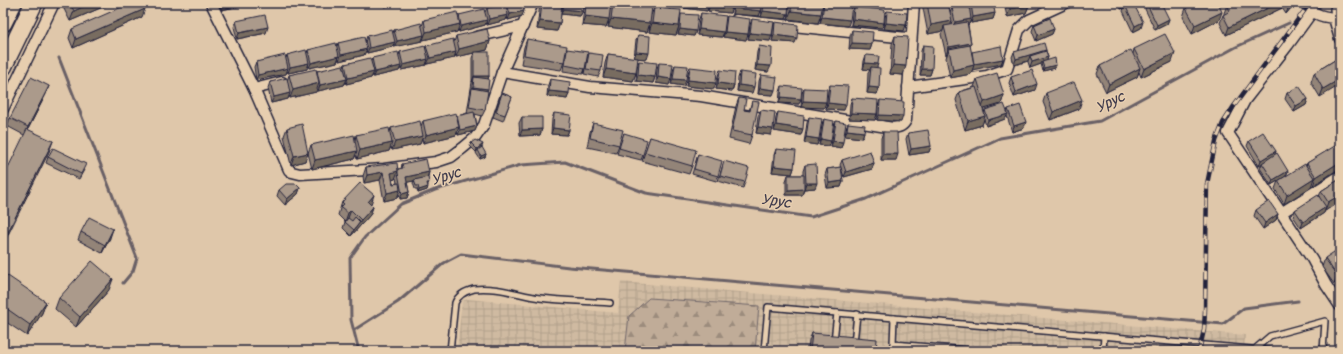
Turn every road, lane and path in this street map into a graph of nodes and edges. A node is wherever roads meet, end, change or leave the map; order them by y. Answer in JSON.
{"nodes":[{"id":1,"x":34,"y":3,"type":"edge"},
{"id":2,"x":54,"y":3,"type":"edge"},
{"id":3,"x":211,"y":3,"type":"edge"},
{"id":4,"x":533,"y":3,"type":"edge"},
{"id":5,"x":608,"y":3,"type":"edge"},
{"id":6,"x":914,"y":3,"type":"edge"},
{"id":7,"x":1066,"y":3,"type":"edge"},
{"id":8,"x":1305,"y":3,"type":"edge"},
{"id":9,"x":1335,"y":3,"type":"edge"},
{"id":10,"x":10,"y":4,"type":"edge"},
{"id":11,"x":1312,"y":12,"type":"junction"},
{"id":12,"x":674,"y":14,"type":"edge"},
{"id":13,"x":1334,"y":18,"type":"junction"},
{"id":14,"x":730,"y":19,"type":"edge"},
{"id":15,"x":3,"y":23,"type":"edge"},
{"id":16,"x":523,"y":26,"type":"junction"},
{"id":17,"x":469,"y":38,"type":"edge"},
{"id":18,"x":911,"y":39,"type":"junction"},
{"id":19,"x":1340,"y":39,"type":"edge"},
{"id":20,"x":3,"y":67,"type":"edge"},
{"id":21,"x":502,"y":72,"type":"junction"},
{"id":22,"x":292,"y":80,"type":"edge"},
{"id":23,"x":908,"y":87,"type":"junction"},
{"id":24,"x":254,"y":89,"type":"junction"},
{"id":25,"x":3,"y":109,"type":"edge"},
{"id":26,"x":1340,"y":176,"type":"edge"},
{"id":27,"x":1281,"y":213,"type":"junction"},
{"id":28,"x":610,"y":303,"type":"dead end"},
{"id":29,"x":1340,"y":306,"type":"edge"},
{"id":30,"x":837,"y":313,"type":"junction"},
{"id":31,"x":857,"y":314,"type":"junction"},
{"id":32,"x":894,"y":318,"type":"junction"},
{"id":33,"x":1104,"y":336,"type":"junction"},
{"id":34,"x":834,"y":342,"type":"edge"},
{"id":35,"x":854,"y":343,"type":"edge"},
{"id":36,"x":893,"y":344,"type":"junction"},
{"id":37,"x":1255,"y":349,"type":"junction"},
{"id":38,"x":450,"y":351,"type":"edge"},
{"id":39,"x":764,"y":351,"type":"edge"},
{"id":40,"x":892,"y":351,"type":"edge"},
{"id":41,"x":980,"y":351,"type":"edge"},
{"id":42,"x":1103,"y":351,"type":"edge"},
{"id":43,"x":1274,"y":351,"type":"edge"},
{"id":44,"x":1323,"y":351,"type":"edge"}],
"edges":[{"from":1,"to":20,"type":"main road"},
{"from":2,"to":25,"type":"street"},
{"from":3,"to":24,"type":"street"},
{"from":4,"to":16,"type":"street"},
{"from":5,"to":12,"type":"street"},
{"from":6,"to":18,"type":"street"},
{"from":7,"to":23,"type":"street"},
{"from":8,"to":11,"type":"street"},
{"from":9,"to":13,"type":"lane"},
{"from":10,"to":15,"type":"main road"},
{"from":11,"to":13,"type":"street"},
{"from":11,"to":27,"type":"street"},
{"from":13,"to":19,"type":"street"},
{"from":14,"to":18,"type":"street"},
{"from":16,"to":17,"type":"street"},
{"from":16,"to":21,"type":"street"},
{"from":18,"to":23,"type":"street"},
{"from":21,"to":23,"type":"street"},
{"from":21,"to":24,"type":"street"},
{"from":22,"to":24,"type":"street"},
{"from":26,"to":27,"type":"street"},
{"from":27,"to":29,"type":"street"},
{"from":28,"to":38,"type":"lane"},
{"from":30,"to":31,"type":"lane"},
{"from":30,"to":34,"type":"lane"},
{"from":30,"to":39,"type":"lane"},
{"from":31,"to":32,"type":"lane"},
{"from":31,"to":35,"type":"lane"},
{"from":32,"to":33,"type":"lane"},
{"from":32,"to":36,"type":"lane"},
{"from":33,"to":37,"type":"lane"},
{"from":33,"to":42,"type":"lane"},
{"from":36,"to":40,"type":"lane"},
{"from":36,"to":41,"type":"lane"},
{"from":37,"to":43,"type":"lane"},
{"from":37,"to":44,"type":"lane"}]}
